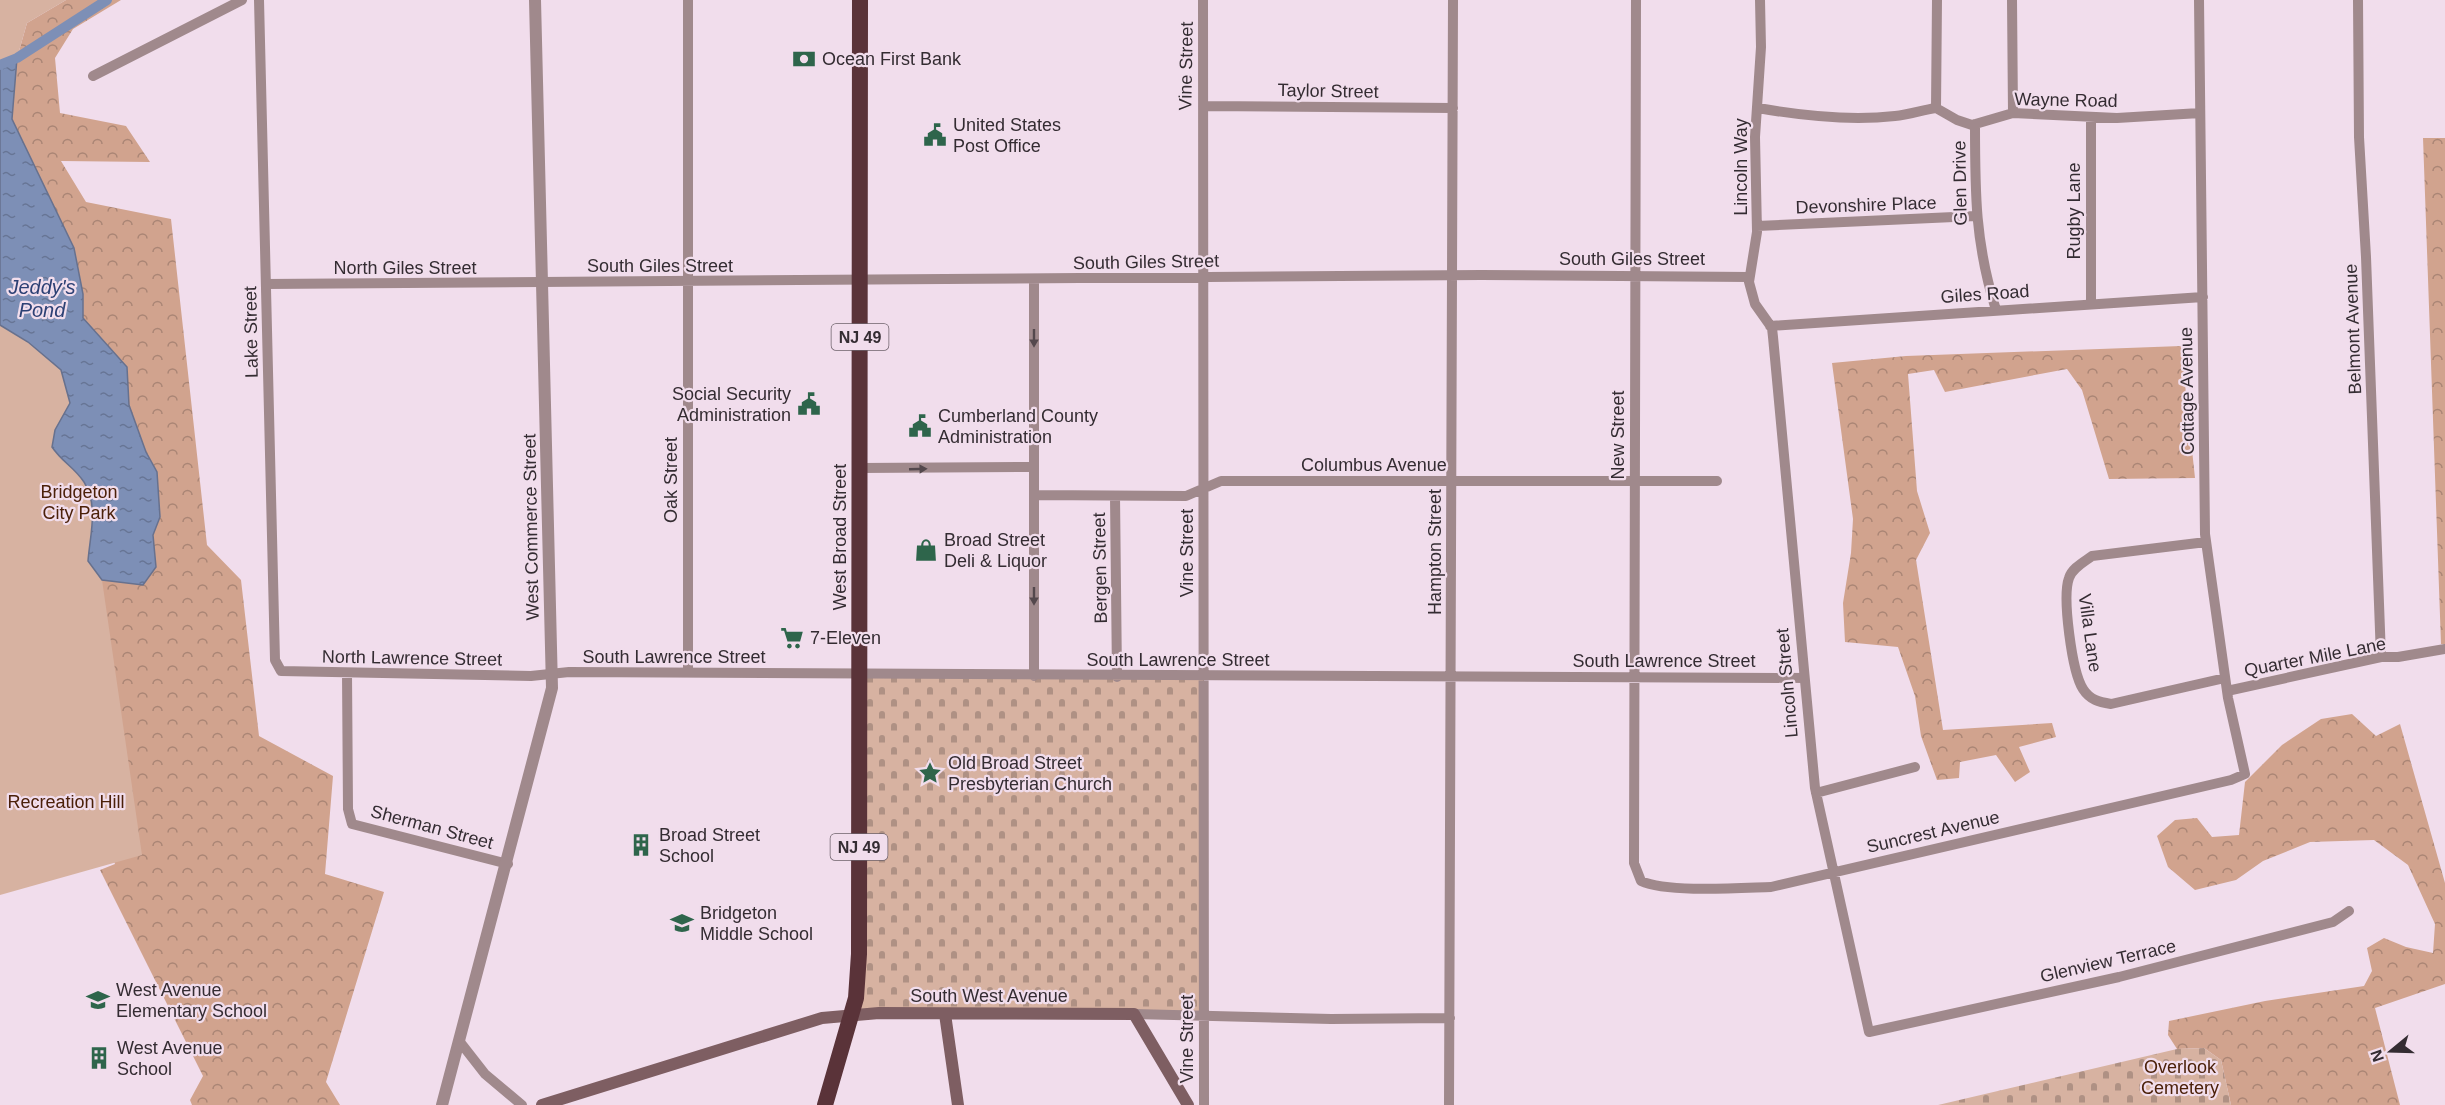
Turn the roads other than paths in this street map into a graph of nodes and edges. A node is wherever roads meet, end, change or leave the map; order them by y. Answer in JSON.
{"nodes":[{"id":1,"x":242,"y":0,"type":"edge"},
{"id":2,"x":259,"y":0,"type":"edge"},
{"id":3,"x":535,"y":0,"type":"edge"},
{"id":4,"x":688,"y":0,"type":"edge"},
{"id":5,"x":860,"y":0,"type":"edge"},
{"id":6,"x":1203,"y":0,"type":"edge"},
{"id":7,"x":1453,"y":0,"type":"edge"},
{"id":8,"x":1636,"y":0,"type":"edge"},
{"id":9,"x":1760,"y":0,"type":"edge"},
{"id":10,"x":1937,"y":0,"type":"edge"},
{"id":11,"x":2012,"y":0,"type":"edge"},
{"id":12,"x":2199,"y":0,"type":"edge"},
{"id":13,"x":2358,"y":0,"type":"edge"},
{"id":14,"x":93,"y":76,"type":"dead end"},
{"id":15,"x":1203,"y":106,"type":"junction"},
{"id":16,"x":1453,"y":108,"type":"junction"},
{"id":17,"x":1758,"y":108,"type":"junction"},
{"id":18,"x":1936,"y":108,"type":"junction"},
{"id":19,"x":2013,"y":113,"type":"junction"},
{"id":20,"x":2200,"y":113,"type":"junction"},
{"id":21,"x":2091,"y":117,"type":"junction"},
{"id":22,"x":1976,"y":124,"type":"junction"},
{"id":23,"x":1976,"y":216,"type":"junction"},
{"id":24,"x":1757,"y":226,"type":"junction"},
{"id":25,"x":1453,"y":275,"type":"junction"},
{"id":26,"x":1636,"y":276,"type":"junction"},
{"id":27,"x":1749,"y":277,"type":"junction"},
{"id":28,"x":1202,"y":278,"type":"junction"},
{"id":29,"x":1034,"y":280,"type":"junction"},
{"id":30,"x":860,"y":281,"type":"junction"},
{"id":31,"x":687,"y":283,"type":"junction"},
{"id":32,"x":266,"y":284,"type":"junction"},
{"id":33,"x":543,"y":284,"type":"junction"},
{"id":34,"x":2203,"y":297,"type":"junction"},
{"id":35,"x":2091,"y":304,"type":"junction"},
{"id":36,"x":1996,"y":310,"type":"junction"},
{"id":37,"x":1770,"y":326,"type":"junction"},
{"id":38,"x":1034,"y":466,"type":"junction"},
{"id":39,"x":860,"y":468,"type":"junction"},
{"id":40,"x":1717,"y":481,"type":"dead end"},
{"id":41,"x":1452,"y":482,"type":"junction"},
{"id":42,"x":1634,"y":482,"type":"junction"},
{"id":43,"x":1203,"y":491,"type":"junction"},
{"id":44,"x":1034,"y":495,"type":"junction"},
{"id":45,"x":1115,"y":496,"type":"junction"},
{"id":46,"x":2206,"y":542,"type":"junction"},
{"id":47,"x":2445,"y":649,"type":"edge"},
{"id":48,"x":2381,"y":657,"type":"junction"},
{"id":49,"x":276,"y":662,"type":"joint"},
{"id":50,"x":347,"y":673,"type":"junction"},
{"id":51,"x":688,"y":673,"type":"junction"},
{"id":52,"x":553,"y":674,"type":"junction"},
{"id":53,"x":859,"y":675,"type":"junction"},
{"id":54,"x":1034,"y":676,"type":"junction"},
{"id":55,"x":1117,"y":677,"type":"junction"},
{"id":56,"x":1203,"y":677,"type":"junction"},
{"id":57,"x":1451,"y":677,"type":"junction"},
{"id":58,"x":1634,"y":678,"type":"junction"},
{"id":59,"x":1803,"y":678,"type":"junction"},
{"id":60,"x":2225,"y":678,"type":"junction"},
{"id":61,"x":2227,"y":691,"type":"junction"},
{"id":62,"x":1915,"y":767,"type":"dead end"},
{"id":63,"x":2241,"y":778,"type":"joint"},
{"id":64,"x":1816,"y":793,"type":"junction"},
{"id":65,"x":508,"y":864,"type":"junction"},
{"id":66,"x":1635,"y":871,"type":"joint"},
{"id":67,"x":1833,"y":872,"type":"junction"},
{"id":68,"x":2349,"y":911,"type":"dead end"},
{"id":69,"x":852,"y":1014,"type":"junction"},
{"id":70,"x":945,"y":1014,"type":"junction"},
{"id":71,"x":1134,"y":1014,"type":"junction"},
{"id":72,"x":1203,"y":1016,"type":"junction"},
{"id":73,"x":1450,"y":1018,"type":"junction"},
{"id":74,"x":1869,"y":1032,"type":"joint"},
{"id":75,"x":460,"y":1042,"type":"junction"},
{"id":76,"x":442,"y":1105,"type":"edge"},
{"id":77,"x":522,"y":1105,"type":"edge"},
{"id":78,"x":542,"y":1105,"type":"edge"},
{"id":79,"x":825,"y":1105,"type":"edge"},
{"id":80,"x":958,"y":1105,"type":"edge"},
{"id":81,"x":1188,"y":1105,"type":"edge"},
{"id":82,"x":1204,"y":1105,"type":"edge"},
{"id":83,"x":1449,"y":1105,"type":"edge"}],
"edges":[{"from":1,"to":14,"type":"street"},
{"from":2,"to":32,"type":"street","name":"Lake Street"},
{"from":3,"to":33,"type":"street","name":"West Commerce Street"},
{"from":4,"to":31,"type":"street","name":"Oak Street"},
{"from":5,"to":30,"type":"highway","name":"West Broad Street","number":"NJ 49"},
{"from":6,"to":15,"type":"street","name":"Vine Street"},
{"from":7,"to":16,"type":"street","name":"Hampton Street"},
{"from":8,"to":26,"type":"street","name":"New Street"},
{"from":9,"to":17,"type":"street","name":"Lincoln Way"},
{"from":10,"to":18,"type":"street"},
{"from":11,"to":19,"type":"street"},
{"from":12,"to":20,"type":"street","name":"Cottage Avenue"},
{"from":13,"to":48,"type":"street","name":"Belmont Avenue"},
{"from":15,"to":16,"type":"street","name":"Taylor Street"},
{"from":15,"to":28,"type":"street","name":"Vine Street"},
{"from":16,"to":25,"type":"street","name":"Hampton Street"},
{"from":17,"to":18,"type":"street"},
{"from":17,"to":24,"type":"street","name":"Lincoln Way"},
{"from":18,"to":22,"type":"street"},
{"from":19,"to":21,"type":"street","name":"Wayne Road"},
{"from":19,"to":22,"type":"street","name":"Wayne Road"},
{"from":20,"to":21,"type":"street","name":"Wayne Road"},
{"from":20,"to":34,"type":"street","name":"Cottage Avenue"},
{"from":21,"to":35,"type":"street","name":"Rugby Lane"},
{"from":22,"to":23,"type":"street","name":"Glen Drive"},
{"from":23,"to":24,"type":"street","name":"Devonshire Place"},
{"from":23,"to":36,"type":"street","name":"Glen Drive"},
{"from":24,"to":27,"type":"street","name":"Lincoln Way"},
{"from":25,"to":26,"type":"street","name":"South Giles Street"},
{"from":25,"to":28,"type":"street","name":"South Giles Street"},
{"from":25,"to":41,"type":"street","name":"Hampton Street"},
{"from":26,"to":27,"type":"street","name":"South Giles Street"},
{"from":26,"to":42,"type":"street","name":"New Street"},
{"from":27,"to":37,"type":"street","name":"Lincoln Way"},
{"from":28,"to":29,"type":"street","name":"South Giles Street"},
{"from":28,"to":43,"type":"street","name":"Vine Street"},
{"from":29,"to":30,"type":"street","name":"South Giles Street"},
{"from":29,"to":38,"type":"street","one_way":true},
{"from":30,"to":31,"type":"street","name":"South Giles Street"},
{"from":30,"to":39,"type":"highway","name":"West Broad Street","number":"NJ 49"},
{"from":31,"to":33,"type":"street","name":"South Giles Street"},
{"from":31,"to":51,"type":"street","name":"Oak Street"},
{"from":32,"to":33,"type":"street","name":"North Giles Street"},
{"from":32,"to":49,"type":"street","name":"Lake Street"},
{"from":33,"to":52,"type":"street","name":"West Commerce Street"},
{"from":34,"to":35,"type":"street","name":"Giles Road"},
{"from":34,"to":46,"type":"street","name":"Cottage Avenue"},
{"from":35,"to":36,"type":"street","name":"Giles Road"},
{"from":36,"to":37,"type":"street","name":"Giles Road"},
{"from":37,"to":59,"type":"street","name":"Lincoln Street"},
{"from":39,"to":38,"type":"street","one_way":true},
{"from":38,"to":44,"type":"street"},
{"from":39,"to":53,"type":"highway","name":"West Broad Street","number":"NJ 49"},
{"from":40,"to":42,"type":"street","name":"Columbus Avenue"},
{"from":41,"to":42,"type":"street","name":"Columbus Avenue"},
{"from":41,"to":43,"type":"street","name":"Columbus Avenue"},
{"from":41,"to":57,"type":"street","name":"Hampton Street"},
{"from":42,"to":58,"type":"street","name":"New Street"},
{"from":43,"to":45,"type":"street","name":"Columbus Avenue"},
{"from":43,"to":56,"type":"street","name":"Vine Street"},
{"from":44,"to":45,"type":"street","name":"Columbus Avenue"},
{"from":44,"to":54,"type":"street","one_way":true},
{"from":45,"to":55,"type":"street","name":"Bergen Street"},
{"from":46,"to":60,"type":"street","name":"Cottage Avenue"},
{"from":46,"to":60,"type":"street","name":"Villa Lane"},
{"from":47,"to":48,"type":"street","name":"Quarter Mile Lane"},
{"from":48,"to":61,"type":"street","name":"Quarter Mile Lane"},
{"from":49,"to":50,"type":"street","name":"North Lawrence Street"},
{"from":50,"to":52,"type":"street","name":"North Lawrence Street"},
{"from":50,"to":65,"type":"street","name":"Sherman Street"},
{"from":51,"to":52,"type":"street","name":"South Lawrence Street"},
{"from":51,"to":53,"type":"street","name":"South Lawrence Street"},
{"from":52,"to":65,"type":"street","name":"West Commerce Street"},
{"from":53,"to":54,"type":"street","name":"South Lawrence Street"},
{"from":53,"to":69,"type":"highway","name":"West Broad Street","number":"NJ 49"},
{"from":54,"to":55,"type":"street","name":"South Lawrence Street"},
{"from":55,"to":56,"type":"street","name":"South Lawrence Street"},
{"from":56,"to":57,"type":"street","name":"South Lawrence Street"},
{"from":56,"to":72,"type":"street","name":"Vine Street"},
{"from":57,"to":58,"type":"street","name":"South Lawrence Street"},
{"from":57,"to":73,"type":"street","name":"Hampton Street"},
{"from":58,"to":59,"type":"street","name":"South Lawrence Street"},
{"from":58,"to":66,"type":"street","name":"New Street"},
{"from":59,"to":64,"type":"street","name":"Lincoln Street"},
{"from":60,"to":61,"type":"street","name":"Cottage Avenue"},
{"from":61,"to":63,"type":"street","name":"Cottage Avenue"},
{"from":62,"to":64,"type":"street"},
{"from":63,"to":67,"type":"street","name":"Suncrest Avenue"},
{"from":64,"to":67,"type":"street","name":"Lincoln Street"},
{"from":65,"to":75,"type":"street","name":"West Commerce Street"},
{"from":66,"to":67,"type":"street","name":"Suncrest Avenue"},
{"from":67,"to":74,"type":"street","name":"Lincoln Street"},
{"from":68,"to":74,"type":"street","name":"Glenview Terrace"},
{"from":69,"to":70,"type":"main road","name":"South West Avenue"},
{"from":69,"to":78,"type":"main road","name":"South West Avenue"},
{"from":69,"to":79,"type":"highway","name":"West Broad Street","number":"NJ 49"},
{"from":70,"to":71,"type":"main road","name":"South West Avenue"},
{"from":70,"to":80,"type":"main road"},
{"from":71,"to":72,"type":"street","name":"South West Avenue"},
{"from":71,"to":81,"type":"main road"},
{"from":72,"to":73,"type":"street","name":"South West Avenue"},
{"from":72,"to":82,"type":"street","name":"Vine Street"},
{"from":73,"to":83,"type":"street","name":"Hampton Street"},
{"from":75,"to":76,"type":"street","name":"West Commerce Street"},
{"from":75,"to":77,"type":"street"}]}
